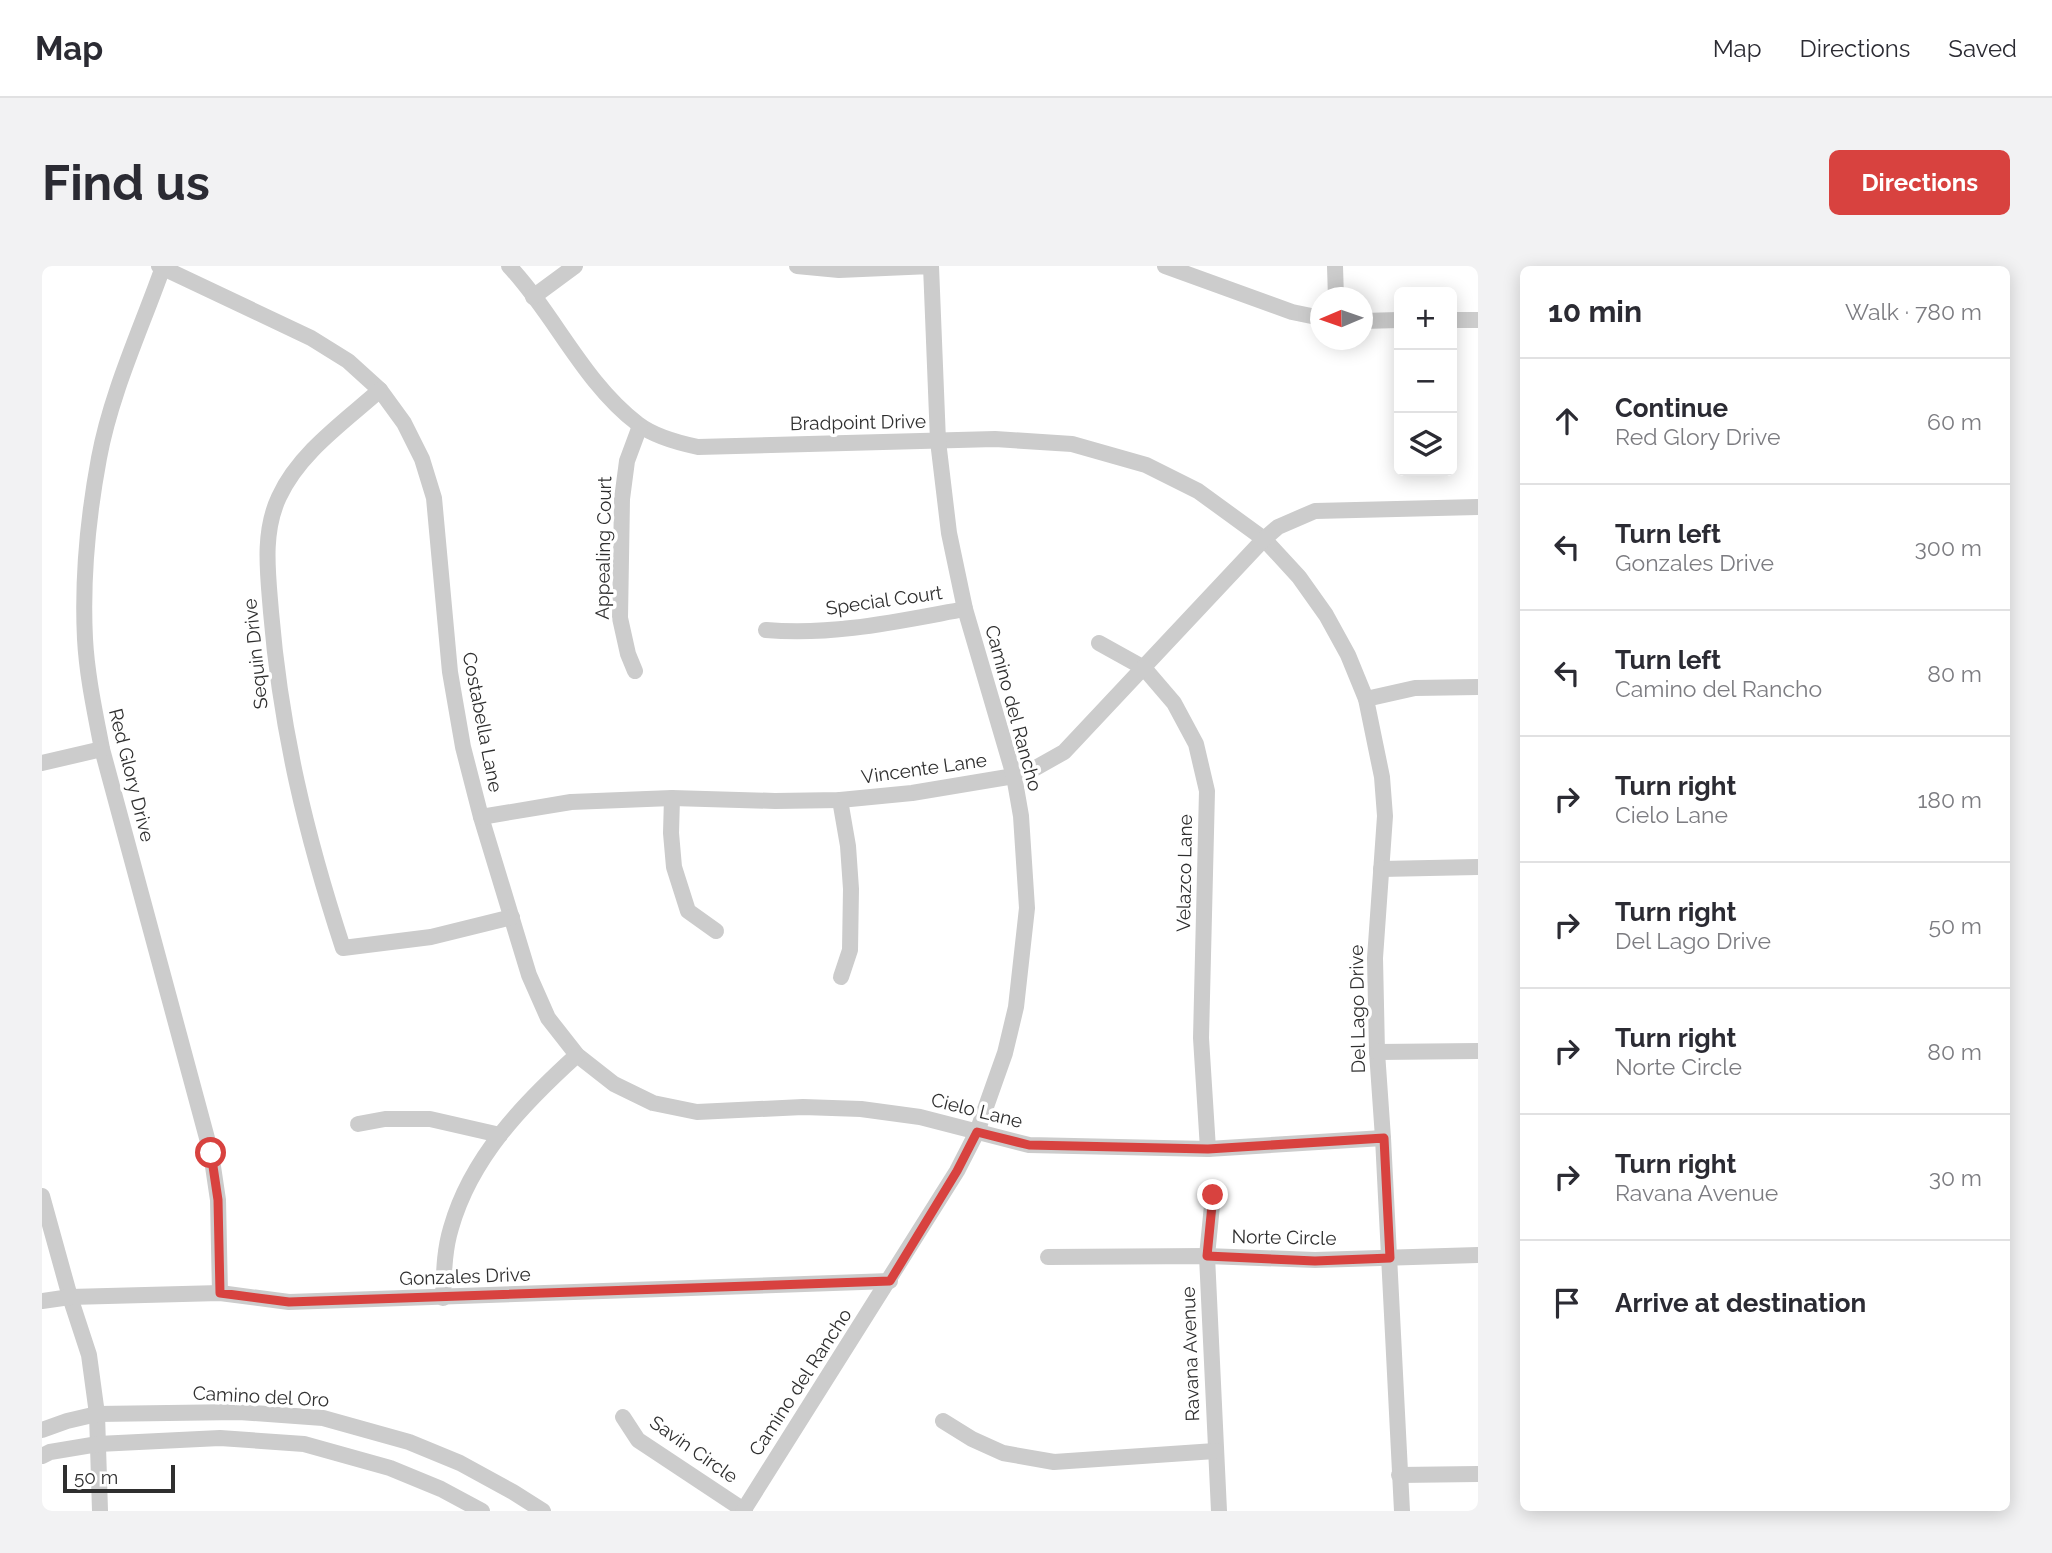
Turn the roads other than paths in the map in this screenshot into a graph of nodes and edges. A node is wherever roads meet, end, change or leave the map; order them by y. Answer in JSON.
{"nodes":[{"id":1,"x":161,"y":266,"type":"edge"},
{"id":2,"x":509,"y":266,"type":"edge"},
{"id":3,"x":575,"y":266,"type":"edge"},
{"id":4,"x":797,"y":266,"type":"edge"},
{"id":5,"x":931,"y":266,"type":"edge"},
{"id":6,"x":1166,"y":266,"type":"edge"},
{"id":7,"x":1335,"y":266,"type":"edge"},
{"id":8,"x":1336,"y":287,"type":"edge"},
{"id":9,"x":533,"y":298,"type":"junction"},
{"id":10,"x":1310,"y":316,"type":"edge"},
{"id":11,"x":1394,"y":320,"type":"edge"},
{"id":12,"x":1457,"y":320,"type":"edge"},
{"id":13,"x":1478,"y":320,"type":"edge"},
{"id":14,"x":1373,"y":321,"type":"edge"},
{"id":15,"x":380,"y":390,"type":"junction"},
{"id":16,"x":640,"y":426,"type":"junction"},
{"id":17,"x":938,"y":441,"type":"junction"},
{"id":18,"x":1478,"y":507,"type":"edge"},
{"id":19,"x":1264,"y":539,"type":"junction"},
{"id":20,"x":965,"y":610,"type":"junction"},
{"id":21,"x":766,"y":630,"type":"dead end"},
{"id":22,"x":1099,"y":643,"type":"dead end"},
{"id":23,"x":1144,"y":668,"type":"junction"},
{"id":24,"x":635,"y":671,"type":"dead end"},
{"id":25,"x":1478,"y":687,"type":"edge"},
{"id":26,"x":1366,"y":699,"type":"junction"},
{"id":27,"x":102,"y":749,"type":"junction"},
{"id":28,"x":42,"y":764,"type":"edge"},
{"id":29,"x":1014,"y":776,"type":"junction"},
{"id":30,"x":672,"y":798,"type":"junction"},
{"id":31,"x":839,"y":800,"type":"junction"},
{"id":32,"x":481,"y":817,"type":"junction"},
{"id":33,"x":1478,"y":867,"type":"edge"},
{"id":34,"x":1381,"y":869,"type":"junction"},
{"id":35,"x":512,"y":917,"type":"junction"},
{"id":36,"x":716,"y":931,"type":"dead end"},
{"id":37,"x":841,"y":977,"type":"dead end"},
{"id":38,"x":1478,"y":1051,"type":"edge"},
{"id":39,"x":1377,"y":1052,"type":"junction"},
{"id":40,"x":576,"y":1055,"type":"junction"},
{"id":41,"x":358,"y":1124,"type":"dead end"},
{"id":42,"x":977,"y":1132,"type":"junction"},
{"id":43,"x":500,"y":1135,"type":"junction"},
{"id":44,"x":1384,"y":1138,"type":"junction"},
{"id":45,"x":1208,"y":1149,"type":"junction"},
{"id":46,"x":1213,"y":1195,"type":"dead end"},
{"id":47,"x":42,"y":1196,"type":"edge"},
{"id":48,"x":1478,"y":1255,"type":"edge"},
{"id":49,"x":1207,"y":1256,"type":"junction"},
{"id":50,"x":1048,"y":1257,"type":"dead end"},
{"id":51,"x":1390,"y":1258,"type":"junction"},
{"id":52,"x":890,"y":1281,"type":"junction"},
{"id":53,"x":220,"y":1293,"type":"junction"},
{"id":54,"x":70,"y":1297,"type":"junction"},
{"id":55,"x":443,"y":1298,"type":"junction"},
{"id":56,"x":42,"y":1301,"type":"edge"},
{"id":57,"x":97,"y":1414,"type":"junction"},
{"id":58,"x":623,"y":1417,"type":"dead end"},
{"id":59,"x":943,"y":1420,"type":"dead end"},
{"id":60,"x":42,"y":1430,"type":"edge"},
{"id":61,"x":98,"y":1444,"type":"junction"},
{"id":62,"x":1215,"y":1451,"type":"junction"},
{"id":63,"x":42,"y":1456,"type":"edge"},
{"id":64,"x":1478,"y":1474,"type":"edge"},
{"id":65,"x":1399,"y":1475,"type":"junction"},
{"id":66,"x":100,"y":1511,"type":"edge"},
{"id":67,"x":482,"y":1511,"type":"edge"},
{"id":68,"x":543,"y":1511,"type":"edge"},
{"id":69,"x":744,"y":1511,"type":"edge"},
{"id":70,"x":1219,"y":1511,"type":"edge"},
{"id":71,"x":1402,"y":1511,"type":"edge"}],
"edges":[{"from":1,"to":15,"type":"street","name":"Costabella Lane"},
{"from":1,"to":27,"type":"street","name":"Red Glory Drive"},
{"from":2,"to":9,"type":"street","name":"Bradpoint Drive"},
{"from":3,"to":9,"type":"street"},
{"from":4,"to":5,"type":"street"},
{"from":5,"to":17,"type":"street","name":"Camino del Rancho"},
{"from":6,"to":10,"type":"street"},
{"from":7,"to":8,"type":"street"},
{"from":9,"to":16,"type":"street","name":"Bradpoint Drive"},
{"from":11,"to":14,"type":"street"},
{"from":12,"to":13,"type":"street"},
{"from":15,"to":32,"type":"street","name":"Costabella Lane"},
{"from":15,"to":35,"type":"street","name":"Sequin Drive"},
{"from":16,"to":17,"type":"street","name":"Bradpoint Drive"},
{"from":16,"to":24,"type":"street","name":"Appealing Court"},
{"from":17,"to":19,"type":"street","name":"Bradpoint Drive"},
{"from":17,"to":20,"type":"street","name":"Camino del Rancho"},
{"from":18,"to":19,"type":"street","name":"Vincente Lane"},
{"from":19,"to":23,"type":"street","name":"Vincente Lane"},
{"from":19,"to":26,"type":"street","name":"Del Lago Drive"},
{"from":20,"to":21,"type":"street","name":"Special Court"},
{"from":20,"to":29,"type":"street","name":"Camino del Rancho"},
{"from":22,"to":23,"type":"street","name":"Velazco Lane"},
{"from":23,"to":29,"type":"street","name":"Vincente Lane"},
{"from":23,"to":45,"type":"street","name":"Velazco Lane"},
{"from":25,"to":26,"type":"street"},
{"from":26,"to":34,"type":"street","name":"Del Lago Drive"},
{"from":27,"to":28,"type":"street"},
{"from":27,"to":53,"type":"street","name":"Red Glory Drive"},
{"from":29,"to":31,"type":"street","name":"Vincente Lane"},
{"from":29,"to":42,"type":"street","name":"Camino del Rancho"},
{"from":30,"to":31,"type":"street","name":"Vincente Lane"},
{"from":30,"to":32,"type":"street","name":"Vincente Lane"},
{"from":30,"to":36,"type":"street"},
{"from":31,"to":37,"type":"street"},
{"from":32,"to":35,"type":"street","name":"Costabella Lane"},
{"from":33,"to":34,"type":"street"},
{"from":34,"to":39,"type":"street","name":"Del Lago Drive"},
{"from":35,"to":40,"type":"street","name":"Costabella Lane"},
{"from":38,"to":39,"type":"street"},
{"from":39,"to":44,"type":"street","name":"Del Lago Drive"},
{"from":40,"to":42,"type":"street","name":"Cielo Lane"},
{"from":40,"to":43,"type":"street"},
{"from":41,"to":43,"type":"street"},
{"from":42,"to":45,"type":"street","name":"Cielo Lane"},
{"from":42,"to":52,"type":"street","name":"Camino del Rancho"},
{"from":43,"to":55,"type":"street"},
{"from":44,"to":45,"type":"street","name":"Cielo Lane"},
{"from":44,"to":51,"type":"street","name":"Del Lago Drive"},
{"from":46,"to":49,"type":"street","name":"Ravana Avenue"},
{"from":47,"to":54,"type":"street"},
{"from":48,"to":51,"type":"street","name":"Norte Circle"},
{"from":49,"to":50,"type":"street","name":"Norte Circle"},
{"from":49,"to":51,"type":"street","name":"Norte Circle"},
{"from":49,"to":62,"type":"street","name":"Ravana Avenue"},
{"from":51,"to":65,"type":"street","name":"Del Lago Drive"},
{"from":52,"to":55,"type":"street","name":"Gonzales Drive"},
{"from":52,"to":69,"type":"street","name":"Camino del Rancho"},
{"from":53,"to":54,"type":"street","name":"Gonzales Drive"},
{"from":53,"to":55,"type":"street","name":"Gonzales Drive"},
{"from":54,"to":56,"type":"street","name":"Gonzales Drive"},
{"from":54,"to":57,"type":"street"},
{"from":57,"to":60,"type":"street","name":"Camino del Oro"},
{"from":57,"to":61,"type":"street"},
{"from":57,"to":68,"type":"street","name":"Camino del Oro"},
{"from":58,"to":69,"type":"street","name":"Savin Circle"},
{"from":59,"to":62,"type":"street"},
{"from":61,"to":63,"type":"street"},
{"from":61,"to":66,"type":"street"},
{"from":61,"to":67,"type":"street"},
{"from":62,"to":70,"type":"street","name":"Ravana Avenue"},
{"from":64,"to":65,"type":"street"},
{"from":65,"to":71,"type":"street","name":"Del Lago Drive"}]}
